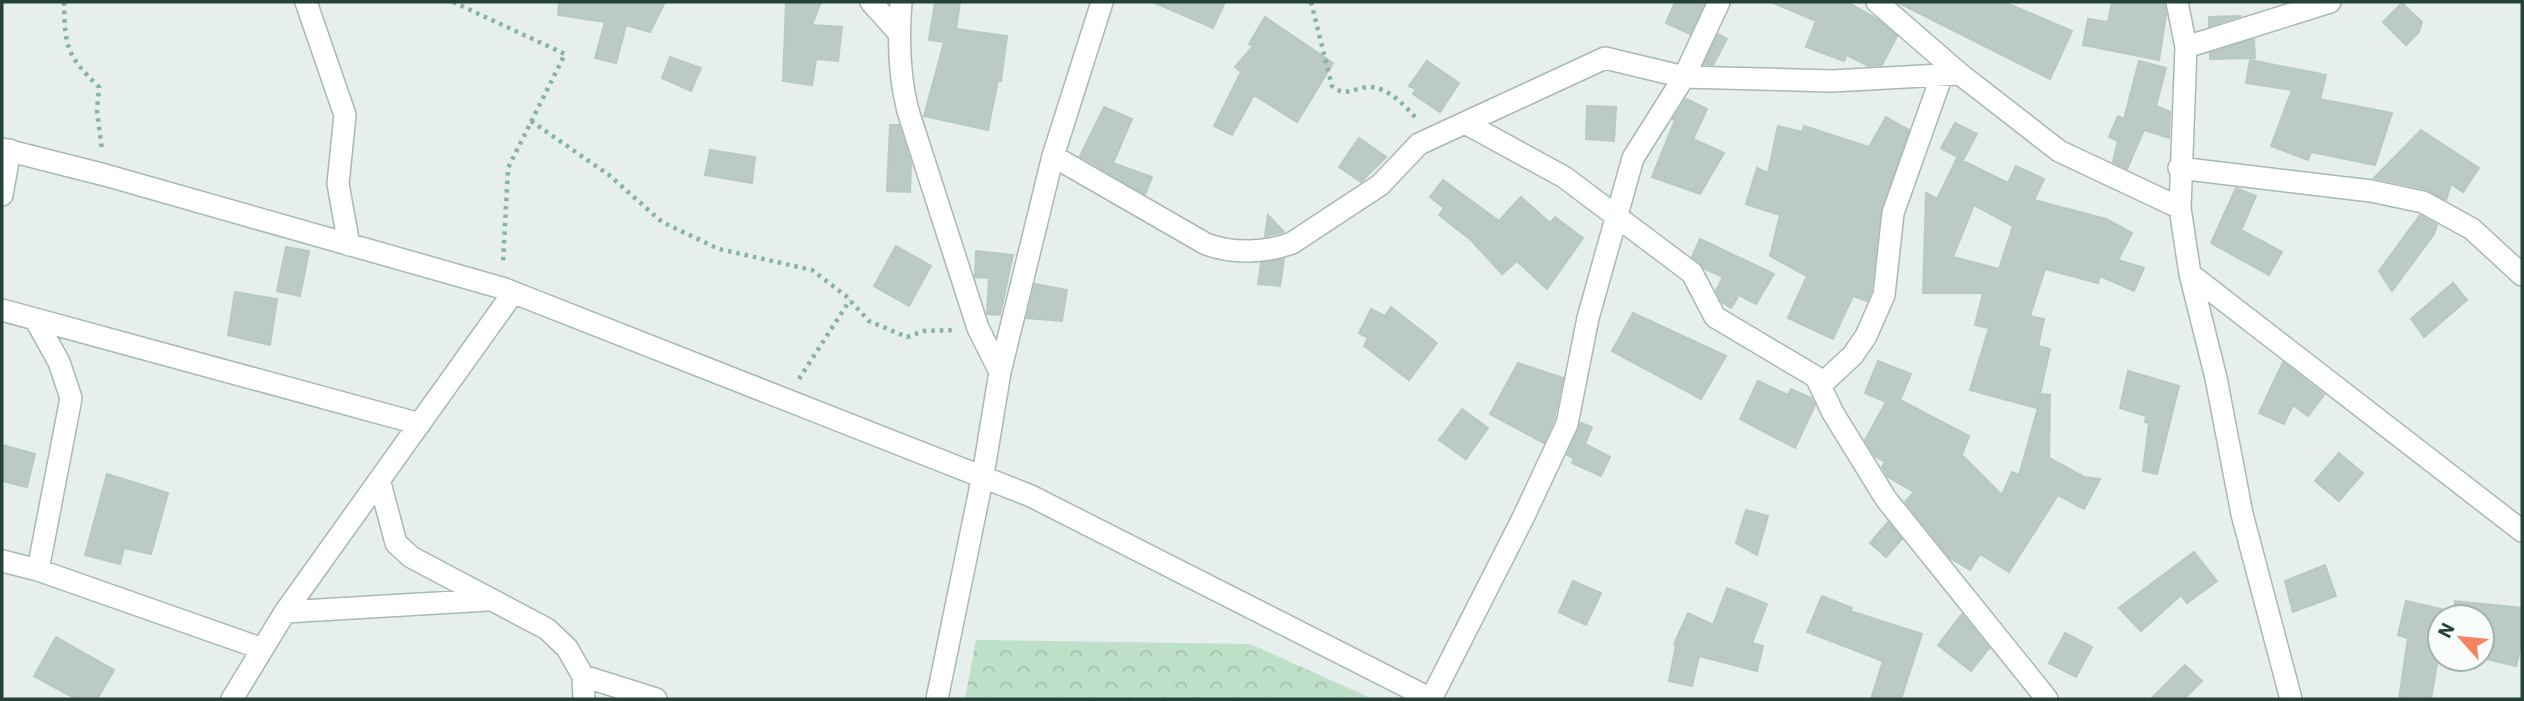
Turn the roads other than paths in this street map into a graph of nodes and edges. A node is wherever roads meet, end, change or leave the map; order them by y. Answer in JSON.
{"nodes":[{"id":1,"x":306,"y":2,"type":"edge"},
{"id":2,"x":871,"y":2,"type":"edge"},
{"id":3,"x":901,"y":2,"type":"edge"},
{"id":4,"x":1102,"y":2,"type":"edge"},
{"id":5,"x":1719,"y":2,"type":"edge"},
{"id":6,"x":1877,"y":2,"type":"edge"},
{"id":7,"x":2177,"y":2,"type":"edge"},
{"id":8,"x":2330,"y":2,"type":"edge"},
{"id":9,"x":898,"y":33,"type":"junction"},
{"id":10,"x":2186,"y":47,"type":"junction"},
{"id":11,"x":1951,"y":75,"type":"junction"},
{"id":12,"x":1684,"y":77,"type":"junction"},
{"id":13,"x":1467,"y":124,"type":"junction"},
{"id":14,"x":6,"y":150,"type":"edge"},
{"id":15,"x":1053,"y":156,"type":"junction"},
{"id":16,"x":2179,"y":168,"type":"junction"},
{"id":17,"x":2,"y":195,"type":"edge"},
{"id":18,"x":2180,"y":208,"type":"junction"},
{"id":19,"x":1617,"y":219,"type":"junction"},
{"id":20,"x":349,"y":245,"type":"junction"},
{"id":21,"x":2190,"y":274,"type":"junction"},
{"id":22,"x":2522,"y":275,"type":"edge"},
{"id":23,"x":507,"y":291,"type":"junction"},
{"id":24,"x":4,"y":307,"type":"edge"},
{"id":25,"x":35,"y":318,"type":"junction"},
{"id":26,"x":1000,"y":372,"type":"junction"},
{"id":27,"x":1822,"y":384,"type":"junction"},
{"id":28,"x":420,"y":424,"type":"junction"},
{"id":29,"x":983,"y":475,"type":"junction"},
{"id":30,"x":380,"y":483,"type":"junction"},
{"id":31,"x":2522,"y":531,"type":"edge"},
{"id":32,"x":2,"y":561,"type":"edge"},
{"id":33,"x":38,"y":569,"type":"junction"},
{"id":34,"x":490,"y":600,"type":"junction"},
{"id":35,"x":285,"y":612,"type":"junction"},
{"id":36,"x":260,"y":648,"type":"junction"},
{"id":37,"x":583,"y":677,"type":"junction"},
{"id":38,"x":232,"y":699,"type":"edge"},
{"id":39,"x":584,"y":699,"type":"edge"},
{"id":40,"x":656,"y":699,"type":"edge"},
{"id":41,"x":937,"y":699,"type":"edge"},
{"id":42,"x":1431,"y":699,"type":"edge"},
{"id":43,"x":2046,"y":699,"type":"edge"},
{"id":44,"x":2291,"y":699,"type":"edge"}],
"edges":[{"from":1,"to":20,"type":"street"},
{"from":2,"to":9,"type":"street"},
{"from":3,"to":9,"type":"street"},
{"from":4,"to":15,"type":"street"},
{"from":5,"to":12,"type":"street"},
{"from":6,"to":11,"type":"street"},
{"from":7,"to":10,"type":"street"},
{"from":8,"to":10,"type":"street"},
{"from":9,"to":26,"type":"street"},
{"from":10,"to":16,"type":"street"},
{"from":11,"to":12,"type":"street"},
{"from":11,"to":18,"type":"street"},
{"from":11,"to":27,"type":"street"},
{"from":12,"to":13,"type":"street"},
{"from":12,"to":19,"type":"street"},
{"from":13,"to":15,"type":"street"},
{"from":13,"to":19,"type":"street"},
{"from":14,"to":17,"type":"street"},
{"from":14,"to":20,"type":"street"},
{"from":15,"to":26,"type":"street"},
{"from":16,"to":18,"type":"street"},
{"from":16,"to":22,"type":"street"},
{"from":18,"to":21,"type":"street"},
{"from":19,"to":27,"type":"street"},
{"from":19,"to":42,"type":"street"},
{"from":20,"to":23,"type":"street"},
{"from":21,"to":31,"type":"street"},
{"from":21,"to":44,"type":"street"},
{"from":23,"to":28,"type":"street"},
{"from":23,"to":29,"type":"street"},
{"from":24,"to":25,"type":"street"},
{"from":25,"to":28,"type":"street"},
{"from":25,"to":33,"type":"street"},
{"from":26,"to":29,"type":"street"},
{"from":27,"to":43,"type":"street"},
{"from":28,"to":30,"type":"street"},
{"from":29,"to":41,"type":"street"},
{"from":29,"to":42,"type":"street"},
{"from":30,"to":34,"type":"street"},
{"from":30,"to":35,"type":"street"},
{"from":32,"to":33,"type":"street"},
{"from":33,"to":36,"type":"street"},
{"from":34,"to":35,"type":"street"},
{"from":34,"to":37,"type":"street"},
{"from":35,"to":36,"type":"street"},
{"from":36,"to":38,"type":"street"},
{"from":37,"to":39,"type":"street"},
{"from":37,"to":40,"type":"street"}]}
